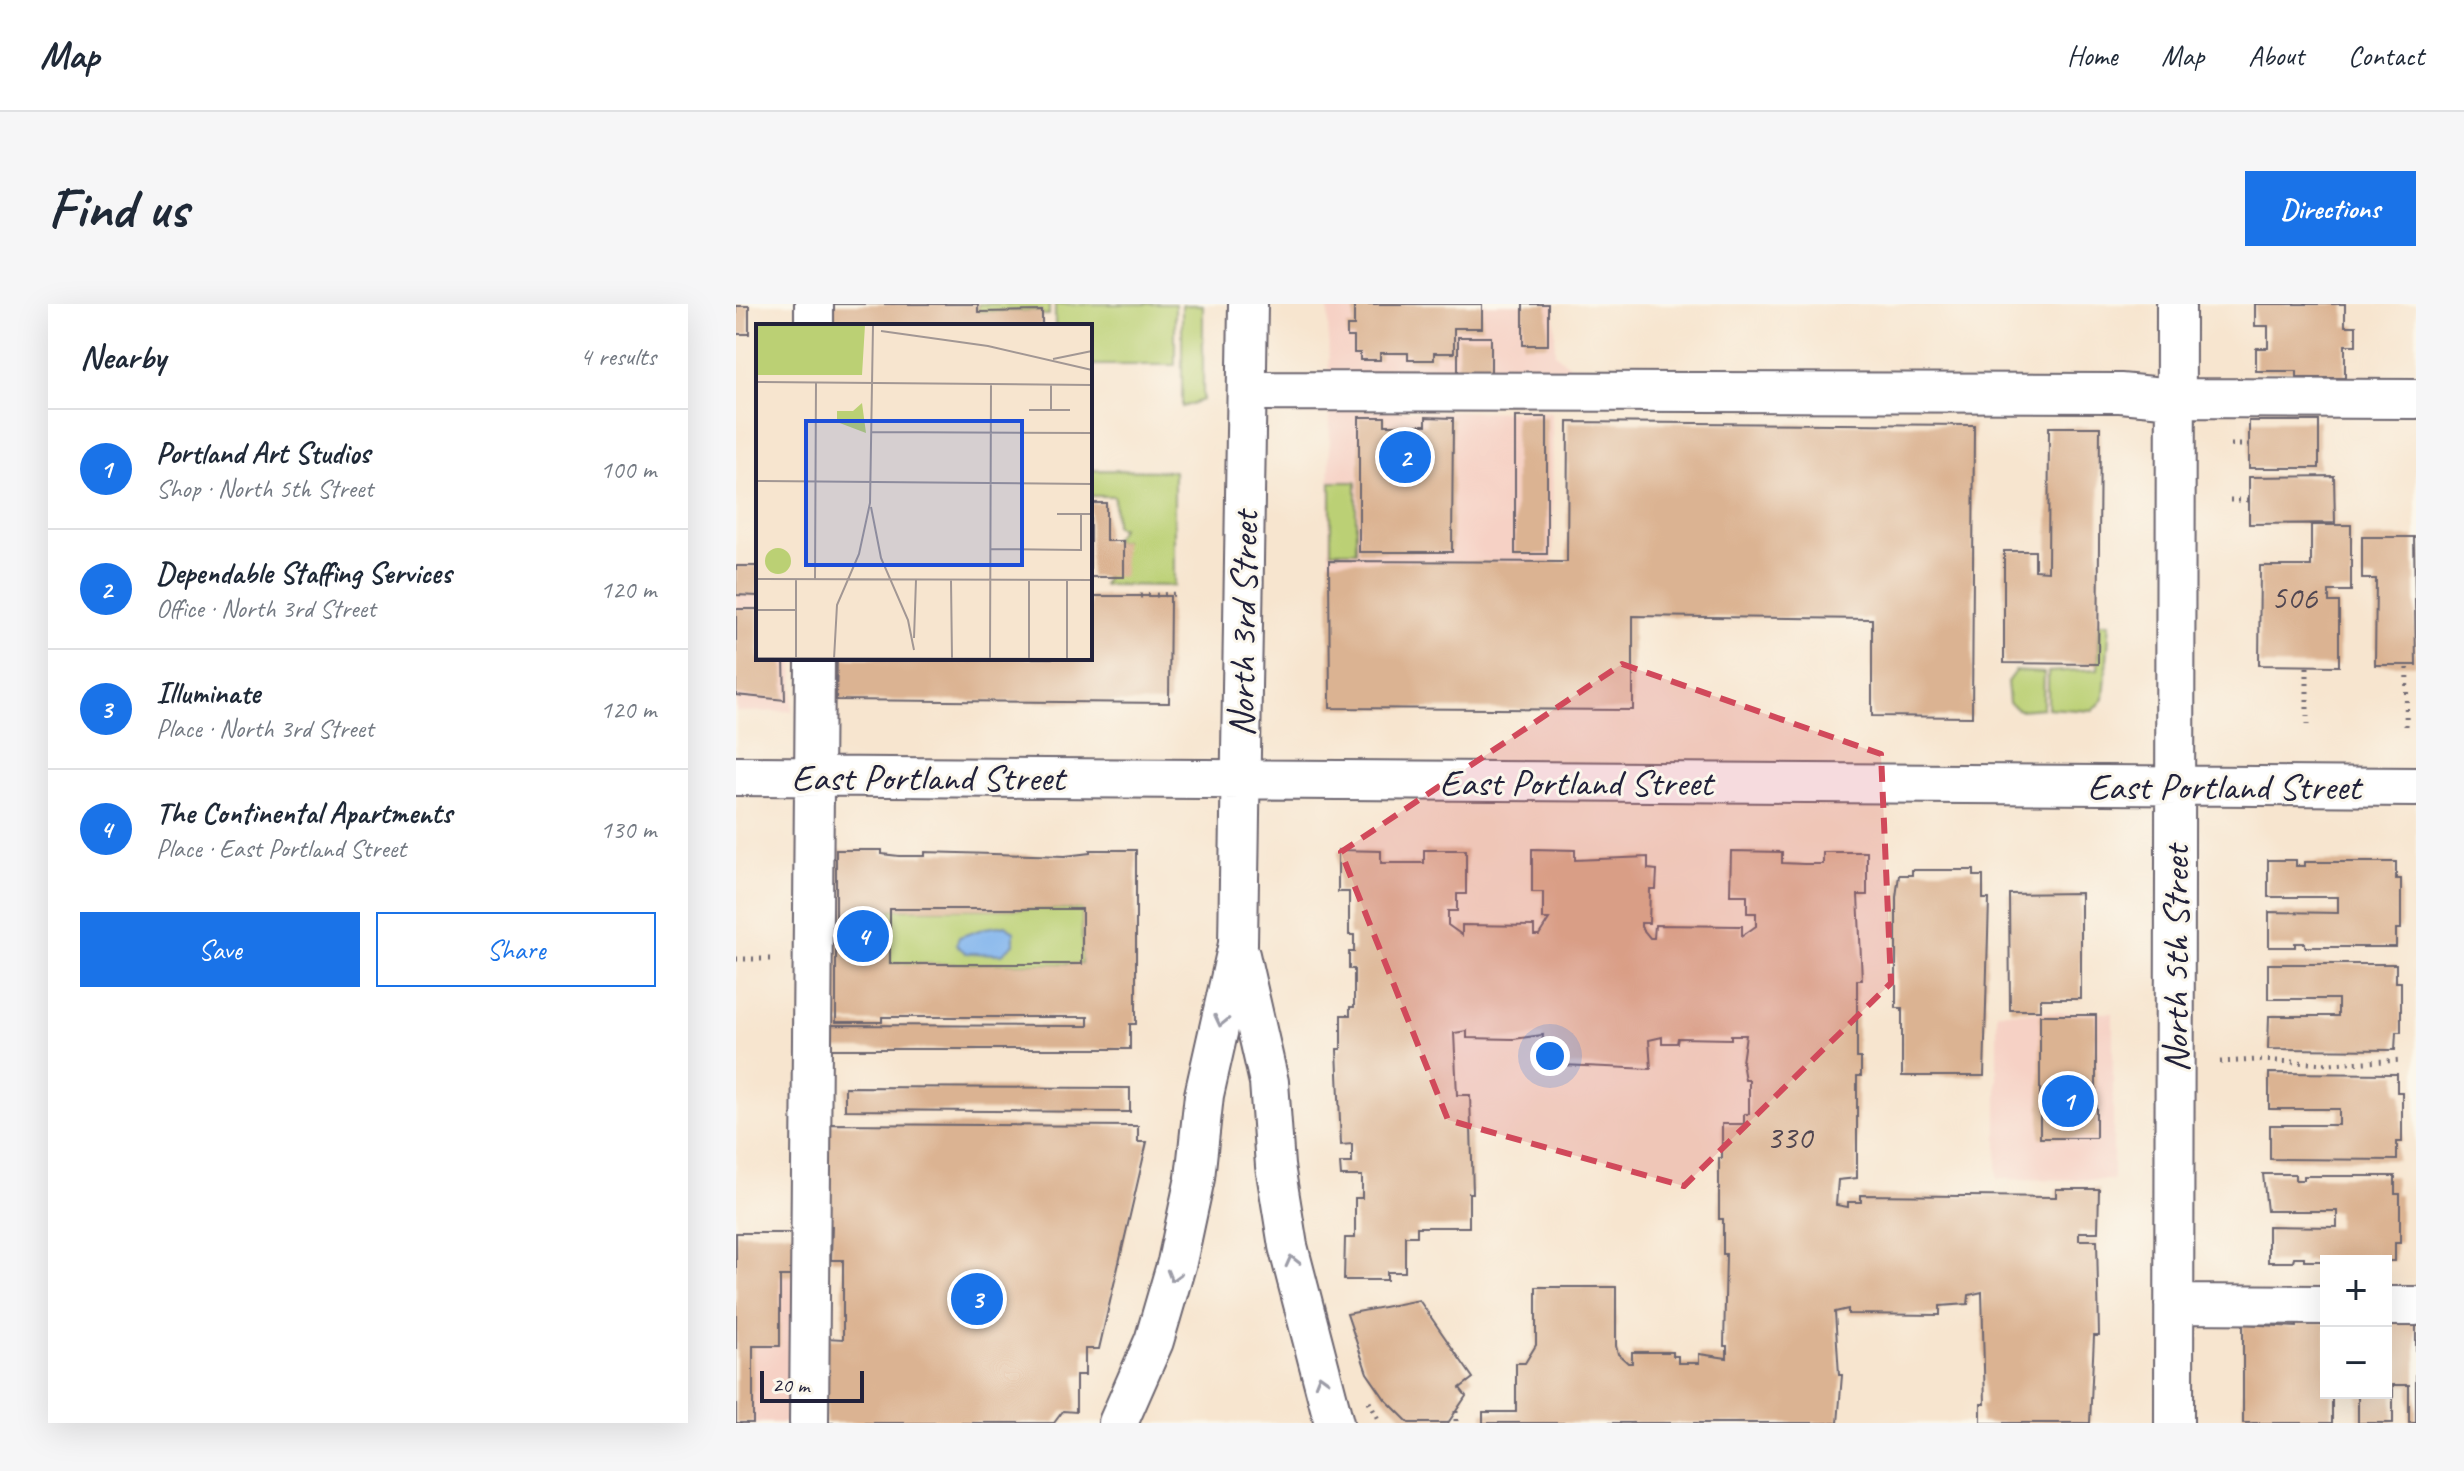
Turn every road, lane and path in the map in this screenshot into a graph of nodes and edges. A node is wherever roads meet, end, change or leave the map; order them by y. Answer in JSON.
{"nodes":[{"id":1,"x":1248,"y":304,"type":"edge"},
{"id":2,"x":2176,"y":304,"type":"edge"},
{"id":3,"x":1247,"y":391,"type":"junction"},
{"id":4,"x":2175,"y":398,"type":"junction"},
{"id":5,"x":2416,"y":399,"type":"edge"},
{"id":6,"x":2231,"y":445,"type":"dead end"},
{"id":7,"x":2249,"y":445,"type":"dead end"},
{"id":8,"x":2230,"y":500,"type":"dead end"},
{"id":9,"x":2249,"y":500,"type":"dead end"},
{"id":10,"x":1177,"y":594,"type":"dead end"},
{"id":11,"x":1140,"y":596,"type":"dead end"},
{"id":12,"x":815,"y":660,"type":"edge"},
{"id":13,"x":2307,"y":665,"type":"dead end"},
{"id":14,"x":2407,"y":665,"type":"dead end"},
{"id":15,"x":2307,"y":725,"type":"dead end"},
{"id":16,"x":2406,"y":726,"type":"dead end"},
{"id":17,"x":736,"y":776,"type":"edge"},
{"id":18,"x":815,"y":776,"type":"junction"},
{"id":19,"x":1241,"y":779,"type":"junction"},
{"id":20,"x":2175,"y":786,"type":"junction"},
{"id":21,"x":2416,"y":787,"type":"edge"},
{"id":22,"x":1238,"y":944,"type":"junction"},
{"id":23,"x":736,"y":959,"type":"edge"},
{"id":24,"x":770,"y":959,"type":"dead end"},
{"id":25,"x":2403,"y":1060,"type":"dead end"},
{"id":26,"x":2220,"y":1062,"type":"dead end"},
{"id":27,"x":2174,"y":1304,"type":"junction"},
{"id":28,"x":2320,"y":1305,"type":"edge"},
{"id":29,"x":2392,"y":1306,"type":"edge"},
{"id":30,"x":2416,"y":1306,"type":"edge"},
{"id":31,"x":1456,"y":1411,"type":"dead end"},
{"id":32,"x":809,"y":1423,"type":"edge"},
{"id":33,"x":1118,"y":1423,"type":"edge"},
{"id":34,"x":1334,"y":1423,"type":"edge"},
{"id":35,"x":1456,"y":1423,"type":"edge"},
{"id":36,"x":2174,"y":1423,"type":"edge"}],
"edges":[{"from":1,"to":3,"type":"street","name":"North 3rd Street"},
{"from":2,"to":4,"type":"street","name":"North 5th Street"},
{"from":3,"to":4,"type":"street"},
{"from":3,"to":19,"type":"street","name":"North 3rd Street"},
{"from":4,"to":5,"type":"street"},
{"from":4,"to":20,"type":"street","name":"North 5th Street"},
{"from":6,"to":7,"type":"path"},
{"from":8,"to":9,"type":"path"},
{"from":10,"to":11,"type":"path"},
{"from":12,"to":18,"type":"street"},
{"from":13,"to":15,"type":"path"},
{"from":14,"to":16,"type":"path"},
{"from":17,"to":18,"type":"street","name":"East Portland Street"},
{"from":18,"to":19,"type":"street","name":"East Portland Street"},
{"from":18,"to":32,"type":"street"},
{"from":19,"to":20,"type":"street","name":"East Portland Street"},
{"from":19,"to":22,"type":"street","name":"North 3rd Street"},
{"from":20,"to":21,"type":"street","name":"East Portland Street"},
{"from":20,"to":27,"type":"street","name":"North 5th Street"},
{"from":22,"to":33,"type":"street","name":"North 3rd Street","one_way":true},
{"from":34,"to":22,"type":"street","name":"North 3rd Street","one_way":true},
{"from":23,"to":24,"type":"path"},
{"from":25,"to":26,"type":"path"},
{"from":27,"to":28,"type":"street"},
{"from":27,"to":36,"type":"street","name":"North 5th Street"},
{"from":29,"to":30,"type":"street"},
{"from":31,"to":35,"type":"path"}]}
